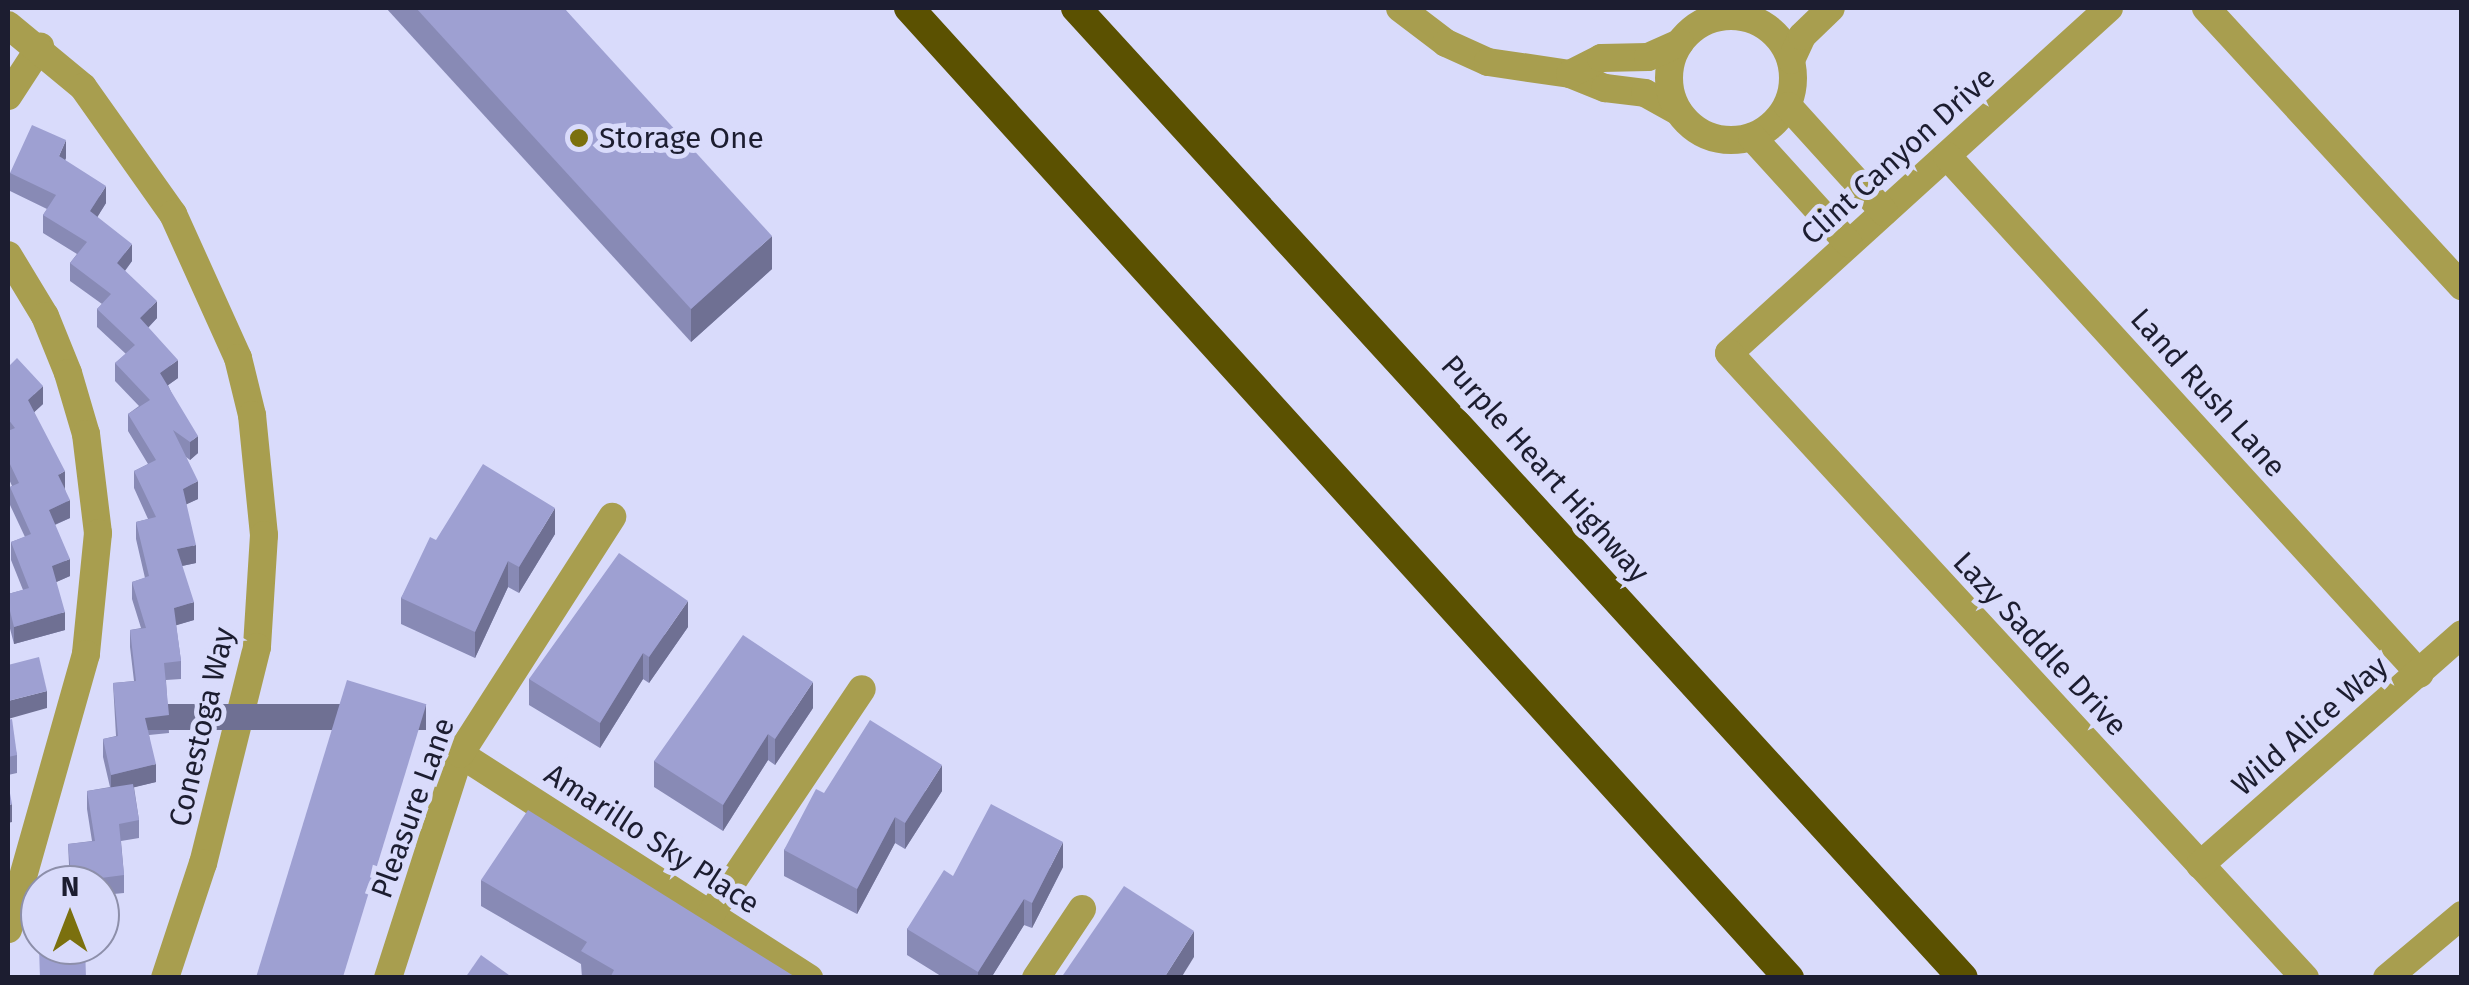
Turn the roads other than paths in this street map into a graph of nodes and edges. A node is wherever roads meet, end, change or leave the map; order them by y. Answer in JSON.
{"nodes":[{"id":1,"x":909,"y":8,"type":"edge"},
{"id":2,"x":1076,"y":8,"type":"edge"},
{"id":3,"x":1400,"y":8,"type":"edge"},
{"id":4,"x":1780,"y":8,"type":"edge"},
{"id":5,"x":1831,"y":8,"type":"edge"},
{"id":6,"x":2110,"y":8,"type":"edge"},
{"id":7,"x":2206,"y":8,"type":"edge"},
{"id":8,"x":1749,"y":18,"type":"junction"},
{"id":9,"x":8,"y":25,"type":"edge"},
{"id":10,"x":1680,"y":43,"type":"junction"},
{"id":11,"x":40,"y":47,"type":"junction"},
{"id":12,"x":1791,"y":60,"type":"junction"},
{"id":13,"x":1570,"y":74,"type":"junction"},
{"id":14,"x":8,"y":96,"type":"edge"},
{"id":15,"x":1788,"y":106,"type":"junction"},
{"id":16,"x":1678,"y":111,"type":"junction"},
{"id":17,"x":1752,"y":138,"type":"junction"},
{"id":18,"x":1948,"y":156,"type":"junction"},
{"id":19,"x":1884,"y":212,"type":"junction"},
{"id":20,"x":1849,"y":244,"type":"junction"},
{"id":21,"x":8,"y":255,"type":"edge"},
{"id":22,"x":2462,"y":286,"type":"edge"},
{"id":23,"x":1729,"y":352,"type":"joint"},
{"id":24,"x":612,"y":516,"type":"dead end"},
{"id":25,"x":2462,"y":634,"type":"edge"},
{"id":26,"x":2420,"y":674,"type":"junction"},
{"id":27,"x":862,"y":690,"type":"dead end"},
{"id":28,"x":460,"y":754,"type":"junction"},
{"id":29,"x":2200,"y":866,"type":"junction"},
{"id":30,"x":1082,"y":910,"type":"dead end"},
{"id":31,"x":710,"y":915,"type":"junction"},
{"id":32,"x":2462,"y":915,"type":"edge"},
{"id":33,"x":8,"y":928,"type":"edge"},
{"id":34,"x":165,"y":978,"type":"edge"},
{"id":35,"x":388,"y":978,"type":"edge"},
{"id":36,"x":809,"y":978,"type":"edge"},
{"id":37,"x":1036,"y":978,"type":"edge"},
{"id":38,"x":1789,"y":978,"type":"edge"},
{"id":39,"x":1963,"y":978,"type":"edge"},
{"id":40,"x":2305,"y":978,"type":"edge"},
{"id":41,"x":2386,"y":978,"type":"edge"}],
"edges":[{"from":1,"to":38,"type":"highway"},
{"from":2,"to":39,"type":"highway","name":"Purple Heart Highway"},
{"from":3,"to":13,"type":"street"},
{"from":4,"to":8,"type":"street"},
{"from":5,"to":12,"type":"street"},
{"from":6,"to":18,"type":"street","name":"Clint Canyon Drive"},
{"from":7,"to":22,"type":"street"},
{"from":8,"to":10,"type":"street"},
{"from":8,"to":12,"type":"street"},
{"from":9,"to":11,"type":"street","name":"Conestoga Way"},
{"from":10,"to":13,"type":"street"},
{"from":10,"to":16,"type":"street"},
{"from":11,"to":14,"type":"street"},
{"from":11,"to":34,"type":"street","name":"Conestoga Way"},
{"from":12,"to":15,"type":"street"},
{"from":13,"to":16,"type":"street"},
{"from":15,"to":17,"type":"street"},
{"from":15,"to":19,"type":"street"},
{"from":16,"to":17,"type":"street"},
{"from":17,"to":20,"type":"street"},
{"from":18,"to":19,"type":"street","name":"Clint Canyon Drive"},
{"from":18,"to":26,"type":"street","name":"Land Rush Lane"},
{"from":19,"to":20,"type":"street","name":"Clint Canyon Drive"},
{"from":20,"to":23,"type":"street","name":"Clint Canyon Drive"},
{"from":21,"to":33,"type":"street"},
{"from":23,"to":29,"type":"street","name":"Lazy Saddle Drive"},
{"from":24,"to":28,"type":"street","name":"Pleasure Lane"},
{"from":25,"to":26,"type":"street","name":"Wild Alice Way"},
{"from":26,"to":29,"type":"street","name":"Wild Alice Way"},
{"from":27,"to":31,"type":"street"},
{"from":28,"to":31,"type":"street","name":"Amarillo Sky Place"},
{"from":28,"to":35,"type":"street","name":"Pleasure Lane"},
{"from":29,"to":40,"type":"street","name":"Lazy Saddle Drive"},
{"from":30,"to":37,"type":"street"},
{"from":31,"to":36,"type":"street","name":"Amarillo Sky Place"},
{"from":32,"to":41,"type":"street"}]}
